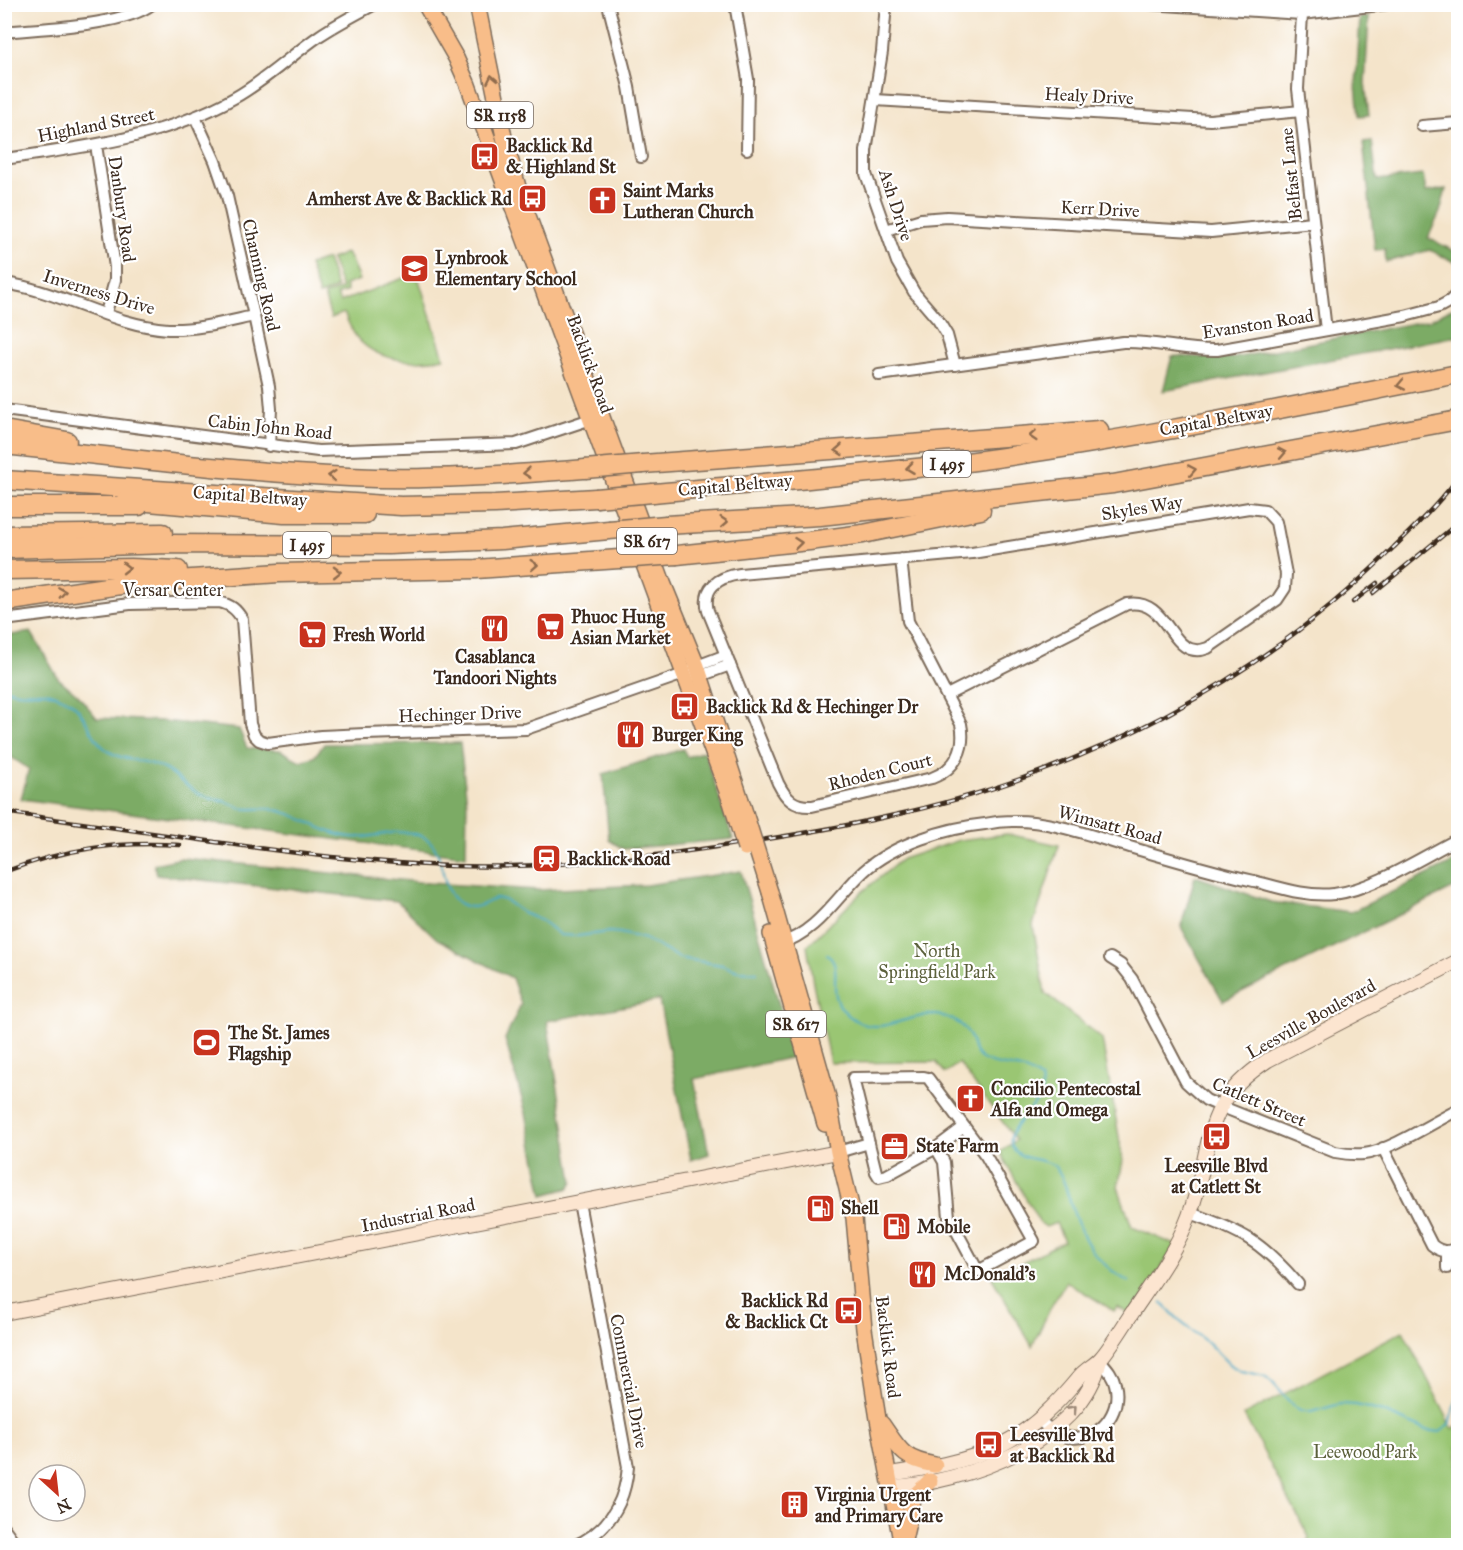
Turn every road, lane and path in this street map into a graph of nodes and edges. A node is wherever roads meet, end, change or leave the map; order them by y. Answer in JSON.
{"nodes":[{"id":1,"x":152,"y":4,"type":"edge"},
{"id":2,"x":375,"y":4,"type":"edge"},
{"id":3,"x":425,"y":4,"type":"edge"},
{"id":4,"x":477,"y":4,"type":"edge"},
{"id":5,"x":608,"y":4,"type":"edge"},
{"id":6,"x":735,"y":4,"type":"edge"},
{"id":7,"x":885,"y":4,"type":"edge"},
{"id":8,"x":1149,"y":4,"type":"edge"},
{"id":9,"x":1388,"y":4,"type":"edge"},
{"id":10,"x":353,"y":9,"type":"edge"},
{"id":11,"x":1302,"y":14,"type":"junction"},
{"id":12,"x":4,"y":32,"type":"edge"},
{"id":13,"x":874,"y":100,"type":"junction"},
{"id":14,"x":1301,"y":111,"type":"junction"},
{"id":15,"x":195,"y":117,"type":"junction"},
{"id":16,"x":1458,"y":123,"type":"edge"},
{"id":17,"x":1422,"y":126,"type":"dead end"},
{"id":18,"x":96,"y":145,"type":"junction"},
{"id":19,"x":747,"y":149,"type":"dead end"},
{"id":20,"x":641,"y":157,"type":"dead end"},
{"id":21,"x":4,"y":159,"type":"edge"},
{"id":22,"x":1313,"y":222,"type":"junction"},
{"id":23,"x":886,"y":230,"type":"junction"},
{"id":24,"x":4,"y":283,"type":"edge"},
{"id":25,"x":1458,"y":293,"type":"edge"},
{"id":26,"x":106,"y":313,"type":"junction"},
{"id":27,"x":254,"y":316,"type":"junction"},
{"id":28,"x":1326,"y":330,"type":"junction"},
{"id":29,"x":955,"y":364,"type":"junction"},
{"id":30,"x":1458,"y":374,"type":"edge"},
{"id":31,"x":879,"y":375,"type":"dead end"},
{"id":32,"x":4,"y":410,"type":"edge"},
{"id":33,"x":1238,"y":416,"type":"junction"},
{"id":34,"x":595,"y":418,"type":"junction"},
{"id":35,"x":1458,"y":420,"type":"edge"},
{"id":36,"x":4,"y":430,"type":"edge"},
{"id":37,"x":4,"y":445,"type":"edge"},
{"id":38,"x":269,"y":446,"type":"junction"},
{"id":39,"x":4,"y":467,"type":"edge"},
{"id":40,"x":232,"y":468,"type":"junction"},
{"id":41,"x":4,"y":480,"type":"edge"},
{"id":42,"x":1113,"y":484,"type":"junction"},
{"id":43,"x":4,"y":492,"type":"edge"},
{"id":44,"x":174,"y":498,"type":"junction"},
{"id":45,"x":4,"y":506,"type":"edge"},
{"id":46,"x":4,"y":525,"type":"edge"},
{"id":47,"x":609,"y":530,"type":"junction"},
{"id":48,"x":130,"y":532,"type":"junction"},
{"id":49,"x":4,"y":535,"type":"edge"},
{"id":50,"x":4,"y":549,"type":"edge"},
{"id":51,"x":902,"y":560,"type":"junction"},
{"id":52,"x":4,"y":570,"type":"edge"},
{"id":53,"x":279,"y":573,"type":"junction"},
{"id":54,"x":4,"y":602,"type":"edge"},
{"id":55,"x":4,"y":620,"type":"edge"},
{"id":56,"x":728,"y":660,"type":"junction"},
{"id":57,"x":694,"y":672,"type":"junction"},
{"id":58,"x":947,"y":695,"type":"junction"},
{"id":59,"x":299,"y":740,"type":"joint"},
{"id":60,"x":1458,"y":839,"type":"edge"},
{"id":61,"x":780,"y":944,"type":"junction"},
{"id":62,"x":1110,"y":958,"type":"dead end"},
{"id":63,"x":1458,"y":961,"type":"edge"},
{"id":64,"x":1220,"y":1106,"type":"junction"},
{"id":65,"x":1458,"y":1110,"type":"edge"},
{"id":66,"x":964,"y":1127,"type":"junction"},
{"id":67,"x":869,"y":1143,"type":"junction"},
{"id":68,"x":936,"y":1148,"type":"junction"},
{"id":69,"x":1383,"y":1149,"type":"junction"},
{"id":70,"x":838,"y":1152,"type":"junction"},
{"id":71,"x":579,"y":1202,"type":"junction"},
{"id":72,"x":1190,"y":1213,"type":"junction"},
{"id":73,"x":1458,"y":1248,"type":"edge"},
{"id":74,"x":1447,"y":1252,"type":"junction"},
{"id":75,"x":1446,"y":1268,"type":"dead end"},
{"id":76,"x":1298,"y":1284,"type":"dead end"},
{"id":77,"x":4,"y":1312,"type":"edge"},
{"id":78,"x":1100,"y":1360,"type":"junction"},
{"id":79,"x":878,"y":1419,"type":"junction"},
{"id":80,"x":1040,"y":1421,"type":"junction"},
{"id":81,"x":1052,"y":1431,"type":"junction"},
{"id":82,"x":935,"y":1465,"type":"junction"},
{"id":83,"x":890,"y":1480,"type":"junction"},
{"id":84,"x":930,"y":1481,"type":"junction"},
{"id":85,"x":4,"y":1528,"type":"edge"},
{"id":86,"x":17,"y":1545,"type":"edge"},
{"id":87,"x":574,"y":1545,"type":"edge"},
{"id":88,"x":903,"y":1545,"type":"edge"}],
"edges":[{"from":1,"to":12,"type":"street"},
{"from":2,"to":10,"type":"street","name":"Highland Street"},
{"from":3,"to":34,"type":"main road","name":"Backlick Road","number":"SR 617"},
{"from":34,"to":4,"type":"main road","name":"Backlick Road","number":"SR 1158","one_way":true},
{"from":5,"to":20,"type":"street"},
{"from":6,"to":19,"type":"street"},
{"from":7,"to":13,"type":"street","name":"Ash Drive"},
{"from":8,"to":11,"type":"street"},
{"from":9,"to":11,"type":"street"},
{"from":10,"to":15,"type":"street","name":"Highland Street"},
{"from":11,"to":14,"type":"street","name":"Belfast Lane"},
{"from":13,"to":14,"type":"street","name":"Healy Drive"},
{"from":13,"to":23,"type":"street","name":"Ash Drive"},
{"from":14,"to":22,"type":"street","name":"Belfast Lane"},
{"from":15,"to":18,"type":"street","name":"Highland Street"},
{"from":15,"to":27,"type":"street","name":"Channing Road"},
{"from":16,"to":17,"type":"street"},
{"from":18,"to":21,"type":"street","name":"Highland Street"},
{"from":18,"to":26,"type":"street","name":"Danbury Road"},
{"from":22,"to":23,"type":"street","name":"Kerr Drive"},
{"from":22,"to":28,"type":"street","name":"Belfast Lane"},
{"from":23,"to":29,"type":"street","name":"Ash Drive"},
{"from":24,"to":26,"type":"street","name":"Inverness Drive"},
{"from":25,"to":28,"type":"street","name":"Evanston Road"},
{"from":26,"to":27,"type":"street","name":"Inverness Drive"},
{"from":27,"to":38,"type":"street","name":"Channing Road"},
{"from":28,"to":29,"type":"street","name":"Evanston Road"},
{"from":29,"to":31,"type":"street","name":"Evanston Road"},
{"from":30,"to":33,"type":"highway","name":"Capital Beltway","number":"I 495","one_way":true},
{"from":32,"to":38,"type":"street","name":"Cabin John Road"},
{"from":33,"to":40,"type":"highway","one_way":true,"bridge":true},
{"from":33,"to":44,"type":"highway","name":"Capital Beltway","number":"I 495","one_way":true,"bridge":true},
{"from":34,"to":38,"type":"street","name":"Cabin John Road"},
{"from":34,"to":57,"type":"main road","name":"Backlick Road","number":"SR 617"},
{"from":42,"to":35,"type":"highway","name":"Capital Beltway","number":"I 495","one_way":true},
{"from":36,"to":40,"type":"highway"},
{"from":37,"to":40,"type":"highway"},
{"from":39,"to":44,"type":"highway"},
{"from":41,"to":44,"type":"highway","name":"Capital Beltway","number":"I 495"},
{"from":47,"to":42,"type":"highway","name":"Capital Beltway","number":"I 495","one_way":true,"bridge":true},
{"from":53,"to":42,"type":"highway","one_way":true,"bridge":true},
{"from":43,"to":44,"type":"highway"},
{"from":44,"to":45,"type":"highway"},
{"from":46,"to":48,"type":"highway"},
{"from":47,"to":48,"type":"highway"},
{"from":47,"to":50,"type":"highway","name":"Capital Beltway","number":"I 495"},
{"from":48,"to":49,"type":"highway"},
{"from":51,"to":56,"type":"street","name":"Skyles Way"},
{"from":51,"to":58,"type":"street","name":"Rhoden Court"},
{"from":51,"to":58,"type":"street","name":"Skyles Way"},
{"from":52,"to":53,"type":"highway","one_way":true},
{"from":54,"to":53,"type":"highway","one_way":true},
{"from":55,"to":59,"type":"street","name":"Versar Center"},
{"from":56,"to":57,"type":"street"},
{"from":56,"to":58,"type":"street","name":"Rhoden Court"},
{"from":57,"to":59,"type":"street","name":"Hechinger Drive"},
{"from":57,"to":61,"type":"main road","name":"Backlick Road","number":"SR 617","bridge":true},
{"from":60,"to":61,"type":"street","name":"Wimsatt Road"},
{"from":61,"to":70,"type":"main road","name":"Backlick Road","number":"SR 617"},
{"from":62,"to":64,"type":"street","name":"Catlett Street"},
{"from":63,"to":64,"type":"street","name":"Leesville Boulevard"},
{"from":64,"to":69,"type":"street","name":"Catlett Street"},
{"from":64,"to":72,"type":"street","name":"Leesville Boulevard"},
{"from":65,"to":69,"type":"street","name":"Catlett Street"},
{"from":66,"to":67,"type":"street"},
{"from":66,"to":68,"type":"street"},
{"from":66,"to":68,"type":"street"},
{"from":67,"to":68,"type":"street"},
{"from":67,"to":70,"type":"street"},
{"from":69,"to":74,"type":"street"},
{"from":70,"to":71,"type":"street","name":"Industrial Road"},
{"from":70,"to":79,"type":"main road","name":"Backlick Road","number":"SR 617"},
{"from":71,"to":77,"type":"street","name":"Industrial Road"},
{"from":71,"to":87,"type":"street","name":"Commercial Drive"},
{"from":72,"to":76,"type":"street"},
{"from":72,"to":78,"type":"street","name":"Leesville Boulevard"},
{"from":73,"to":74,"type":"street"},
{"from":74,"to":75,"type":"street"},
{"from":78,"to":80,"type":"street","name":"Leesville Boulevard"},
{"from":81,"to":78,"type":"street","name":"Leesville Boulevard","one_way":true},
{"from":78,"to":81,"type":"street"},
{"from":79,"to":82,"type":"main road"},
{"from":79,"to":83,"type":"main road","name":"Backlick Road","number":"SR 617"},
{"from":80,"to":81,"type":"street"},
{"from":80,"to":82,"type":"street","name":"Leesville Boulevard"},
{"from":81,"to":84,"type":"street","name":"Leesville Boulevard"},
{"from":82,"to":83,"type":"street","name":"Leesville Boulevard"},
{"from":83,"to":84,"type":"street","name":"Leesville Boulevard"},
{"from":83,"to":88,"type":"main road","name":"Backlick Road","number":"SR 617"},
{"from":84,"to":88,"type":"main road"},
{"from":85,"to":86,"type":"street"}]}
